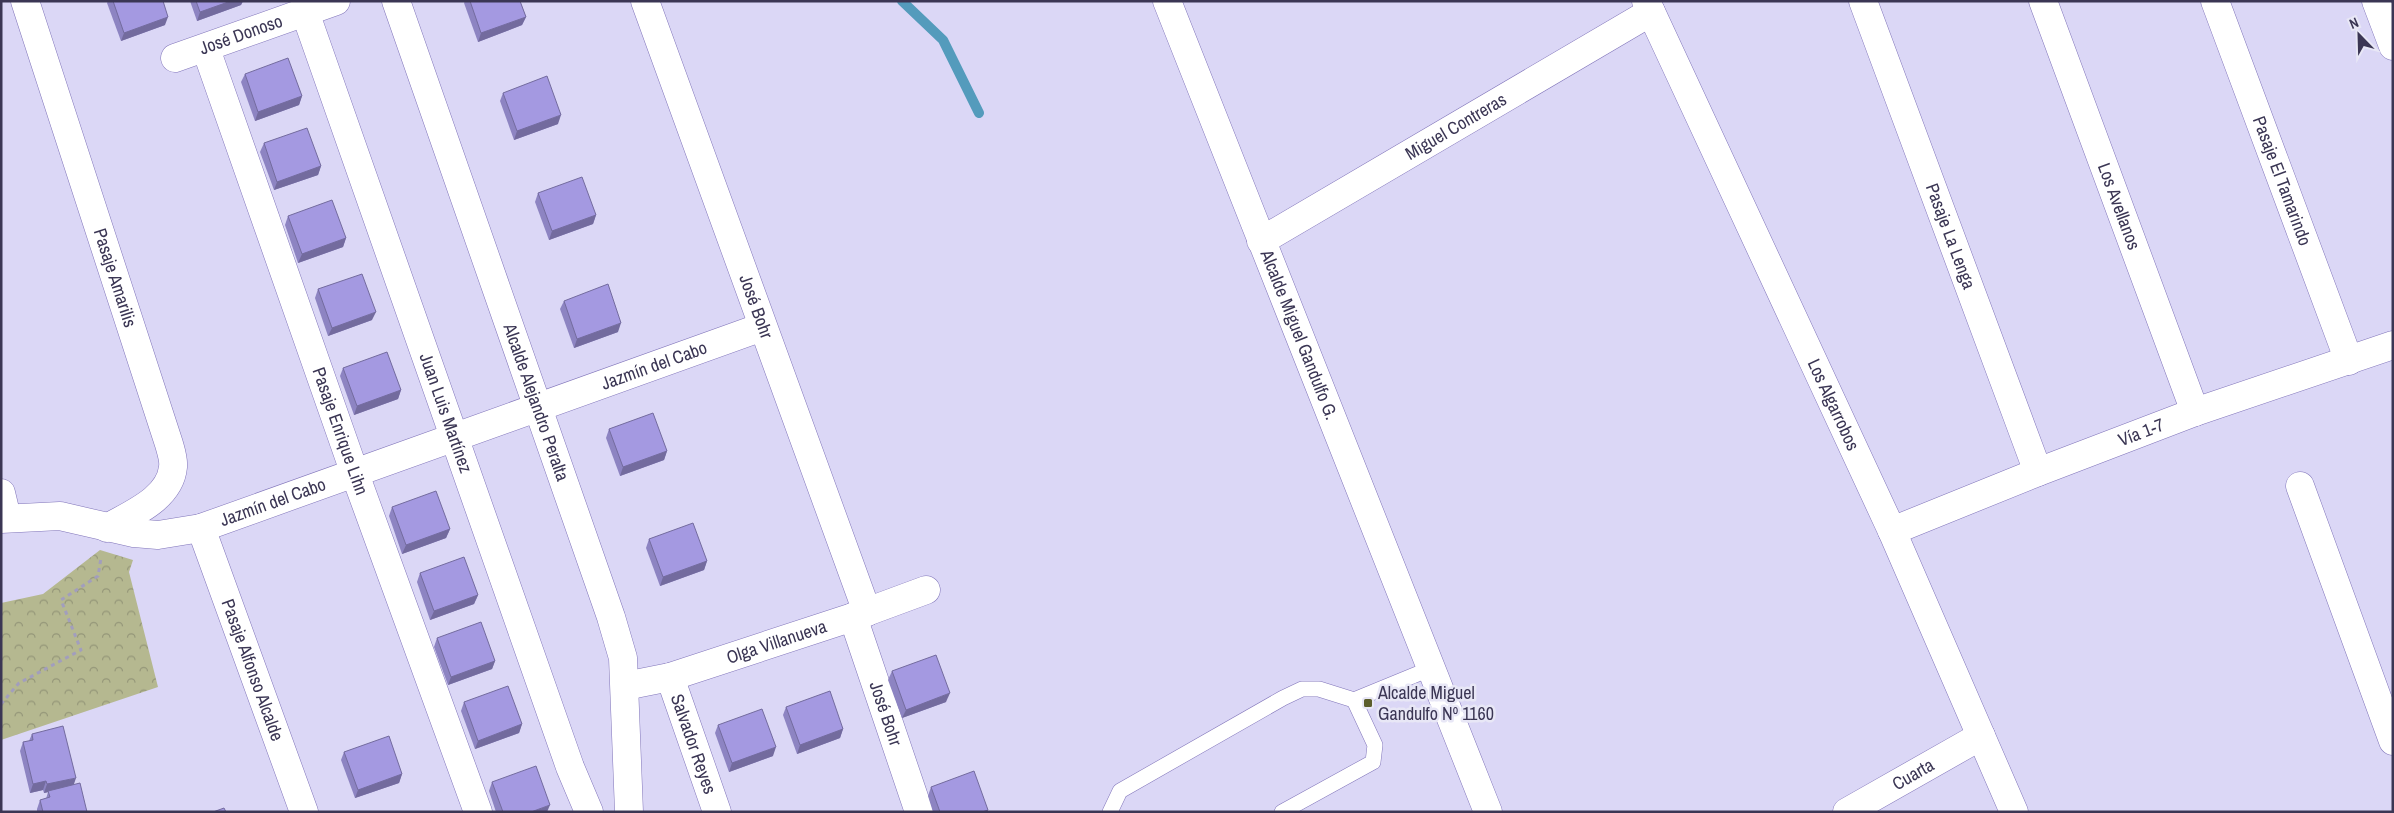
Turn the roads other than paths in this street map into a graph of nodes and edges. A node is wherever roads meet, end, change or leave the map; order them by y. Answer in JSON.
{"nodes":[{"id":1,"x":25,"y":1,"type":"edge"},
{"id":2,"x":336,"y":1,"type":"edge"},
{"id":3,"x":396,"y":1,"type":"edge"},
{"id":4,"x":645,"y":1,"type":"edge"},
{"id":5,"x":1167,"y":1,"type":"edge"},
{"id":6,"x":1863,"y":1,"type":"edge"},
{"id":7,"x":2043,"y":1,"type":"edge"},
{"id":8,"x":2215,"y":1,"type":"edge"},
{"id":9,"x":2376,"y":1,"type":"edge"},
{"id":10,"x":1649,"y":7,"type":"edge"},
{"id":11,"x":305,"y":12,"type":"junction"},
{"id":12,"x":2393,"y":46,"type":"edge"},
{"id":13,"x":206,"y":49,"type":"junction"},
{"id":14,"x":175,"y":58,"type":"dead end"},
{"id":15,"x":1261,"y":242,"type":"junction"},
{"id":16,"x":762,"y":327,"type":"junction"},
{"id":17,"x":2393,"y":345,"type":"edge"},
{"id":18,"x":2349,"y":361,"type":"junction"},
{"id":19,"x":539,"y":407,"type":"junction"},
{"id":20,"x":2195,"y":412,"type":"junction"},
{"id":21,"x":453,"y":438,"type":"junction"},
{"id":22,"x":2038,"y":472,"type":"junction"},
{"id":23,"x":355,"y":474,"type":"junction"},
{"id":24,"x":2300,"y":486,"type":"dead end"},
{"id":25,"x":3,"y":510,"type":"edge"},
{"id":26,"x":107,"y":528,"type":"junction"},
{"id":27,"x":201,"y":528,"type":"junction"},
{"id":28,"x":1892,"y":531,"type":"junction"},
{"id":29,"x":926,"y":590,"type":"dead end"},
{"id":30,"x":860,"y":614,"type":"junction"},
{"id":31,"x":1432,"y":668,"type":"junction"},
{"id":32,"x":670,"y":677,"type":"junction"},
{"id":33,"x":624,"y":686,"type":"junction"},
{"id":34,"x":1354,"y":700,"type":"junction"},
{"id":35,"x":1980,"y":736,"type":"junction"},
{"id":36,"x":2393,"y":741,"type":"edge"},
{"id":37,"x":304,"y":812,"type":"edge"},
{"id":38,"x":478,"y":812,"type":"edge"},
{"id":39,"x":590,"y":812,"type":"edge"},
{"id":40,"x":629,"y":812,"type":"edge"},
{"id":41,"x":718,"y":812,"type":"edge"},
{"id":42,"x":919,"y":812,"type":"edge"},
{"id":43,"x":1110,"y":812,"type":"edge"},
{"id":44,"x":1282,"y":812,"type":"edge"},
{"id":45,"x":1488,"y":812,"type":"edge"},
{"id":46,"x":1847,"y":812,"type":"edge"},
{"id":47,"x":2014,"y":812,"type":"edge"}],
"edges":[{"from":1,"to":26,"type":"street","name":"Pasaje Amarilis"},
{"from":2,"to":11,"type":"street","name":"José Donoso"},
{"from":3,"to":19,"type":"street","name":"Alcalde Alejandro Peralta"},
{"from":4,"to":16,"type":"street","name":"José Bohr"},
{"from":5,"to":15,"type":"street","name":"Alcalde Miguel Gandulfo G."},
{"from":6,"to":22,"type":"street","name":"Pasaje La Lenga"},
{"from":7,"to":20,"type":"street","name":"Los Avellanos"},
{"from":8,"to":18,"type":"street","name":"Pasaje El Tamarindo"},
{"from":9,"to":12,"type":"street"},
{"from":10,"to":15,"type":"street","name":"Miguel Contreras"},
{"from":10,"to":28,"type":"street","name":"Los Algarrobos"},
{"from":11,"to":13,"type":"street","name":"José Donoso"},
{"from":11,"to":21,"type":"street","name":"Juan Luis Martínez"},
{"from":13,"to":14,"type":"street","name":"José Donoso"},
{"from":13,"to":23,"type":"street","name":"Pasaje Enrique Lihn"},
{"from":15,"to":31,"type":"street","name":"Alcalde Miguel Gandulfo G."},
{"from":16,"to":19,"type":"street","name":"Jazmín del Cabo"},
{"from":16,"to":30,"type":"street","name":"José Bohr"},
{"from":17,"to":18,"type":"street","name":"Vía 1-7"},
{"from":18,"to":20,"type":"street","name":"Vía 1-7"},
{"from":19,"to":21,"type":"street","name":"Jazmín del Cabo"},
{"from":19,"to":33,"type":"street","name":"Alcalde Alejandro Peralta"},
{"from":20,"to":22,"type":"street","name":"Vía 1-7"},
{"from":21,"to":23,"type":"street","name":"Jazmín del Cabo"},
{"from":21,"to":39,"type":"street","name":"Juan Luis Martínez"},
{"from":22,"to":28,"type":"street","name":"Vía 1-7"},
{"from":23,"to":27,"type":"street","name":"Jazmín del Cabo"},
{"from":23,"to":38,"type":"street","name":"Pasaje Enrique Lihn"},
{"from":24,"to":36,"type":"street"},
{"from":25,"to":26,"type":"street","name":"Jazmín del Cabo"},
{"from":26,"to":27,"type":"street","name":"Jazmín del Cabo"},
{"from":27,"to":37,"type":"street","name":"Pasaje Alfonso Alcalde"},
{"from":28,"to":35,"type":"street","name":"Los Algarrobos"},
{"from":29,"to":30,"type":"street","name":"Olga Villanueva"},
{"from":30,"to":32,"type":"street","name":"Olga Villanueva"},
{"from":30,"to":42,"type":"street","name":"José Bohr"},
{"from":31,"to":34,"type":"lane"},
{"from":31,"to":45,"type":"street","name":"Alcalde Miguel Gandulfo G."},
{"from":32,"to":33,"type":"street","name":"Olga Villanueva"},
{"from":32,"to":41,"type":"street","name":"Salvador Reyes"},
{"from":33,"to":40,"type":"street","name":"Alcalde Alejandro Peralta"},
{"from":34,"to":43,"type":"lane"},
{"from":34,"to":44,"type":"lane"},
{"from":35,"to":46,"type":"street","name":"Cuarta"},
{"from":35,"to":47,"type":"street","name":"Los Algarrobos"}]}
